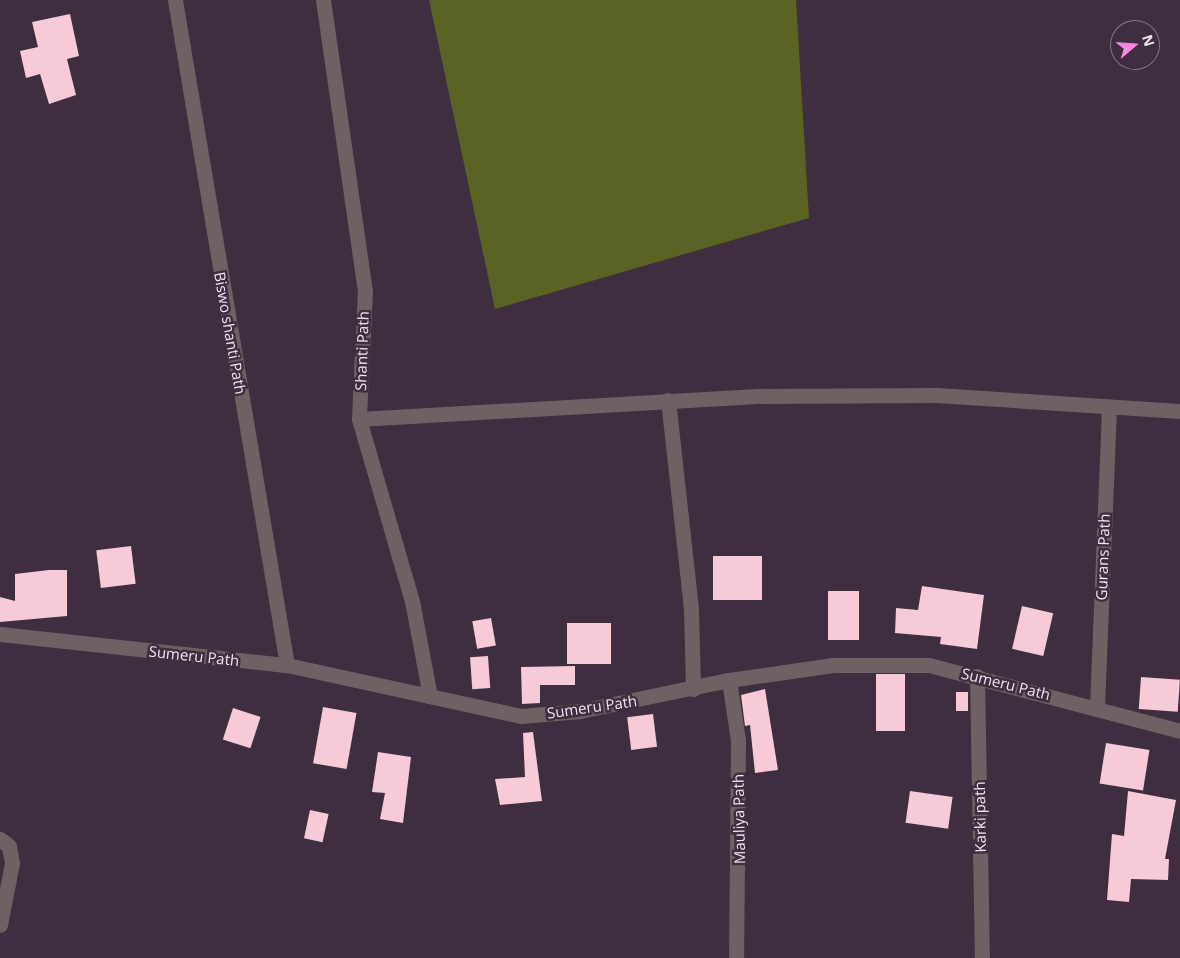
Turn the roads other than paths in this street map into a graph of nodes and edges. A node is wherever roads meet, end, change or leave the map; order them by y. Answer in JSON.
{"nodes":[{"id":1,"x":175,"y":0,"type":"edge"},
{"id":2,"x":323,"y":0,"type":"edge"},
{"id":3,"x":668,"y":400,"type":"junction"},
{"id":4,"x":1110,"y":407,"type":"junction"},
{"id":5,"x":1180,"y":411,"type":"edge"},
{"id":6,"x":359,"y":419,"type":"junction"},
{"id":7,"x":0,"y":634,"type":"edge"},
{"id":8,"x":287,"y":666,"type":"junction"},
{"id":9,"x":977,"y":676,"type":"junction"},
{"id":10,"x":729,"y":680,"type":"junction"},
{"id":11,"x":694,"y":689,"type":"junction"},
{"id":12,"x":430,"y":696,"type":"junction"},
{"id":13,"x":1097,"y":707,"type":"junction"},
{"id":14,"x":1180,"y":731,"type":"edge"},
{"id":15,"x":0,"y":839,"type":"edge"},
{"id":16,"x":0,"y":925,"type":"edge"},
{"id":17,"x":736,"y":958,"type":"edge"},
{"id":18,"x":982,"y":958,"type":"edge"}],
"edges":[{"from":1,"to":8,"type":"street","name":"Biswo shanti Path"},
{"from":2,"to":6,"type":"street","name":"Shanti Path"},
{"from":3,"to":4,"type":"street"},
{"from":3,"to":6,"type":"street"},
{"from":3,"to":11,"type":"street"},
{"from":4,"to":5,"type":"street"},
{"from":4,"to":13,"type":"street","name":"Gurans Path"},
{"from":6,"to":12,"type":"street","name":"Shanti Path"},
{"from":7,"to":8,"type":"street","name":"Sumeru Path"},
{"from":8,"to":12,"type":"street","name":"Sumeru Path"},
{"from":9,"to":10,"type":"street","name":"Sumeru Path"},
{"from":9,"to":13,"type":"street","name":"Sumeru Path"},
{"from":9,"to":18,"type":"street","name":"Karki path"},
{"from":10,"to":11,"type":"street","name":"Sumeru Path"},
{"from":10,"to":17,"type":"street","name":"Mauliya Path"},
{"from":11,"to":12,"type":"street","name":"Sumeru Path"},
{"from":13,"to":14,"type":"street","name":"Sumeru Path"},
{"from":15,"to":16,"type":"street"}]}
